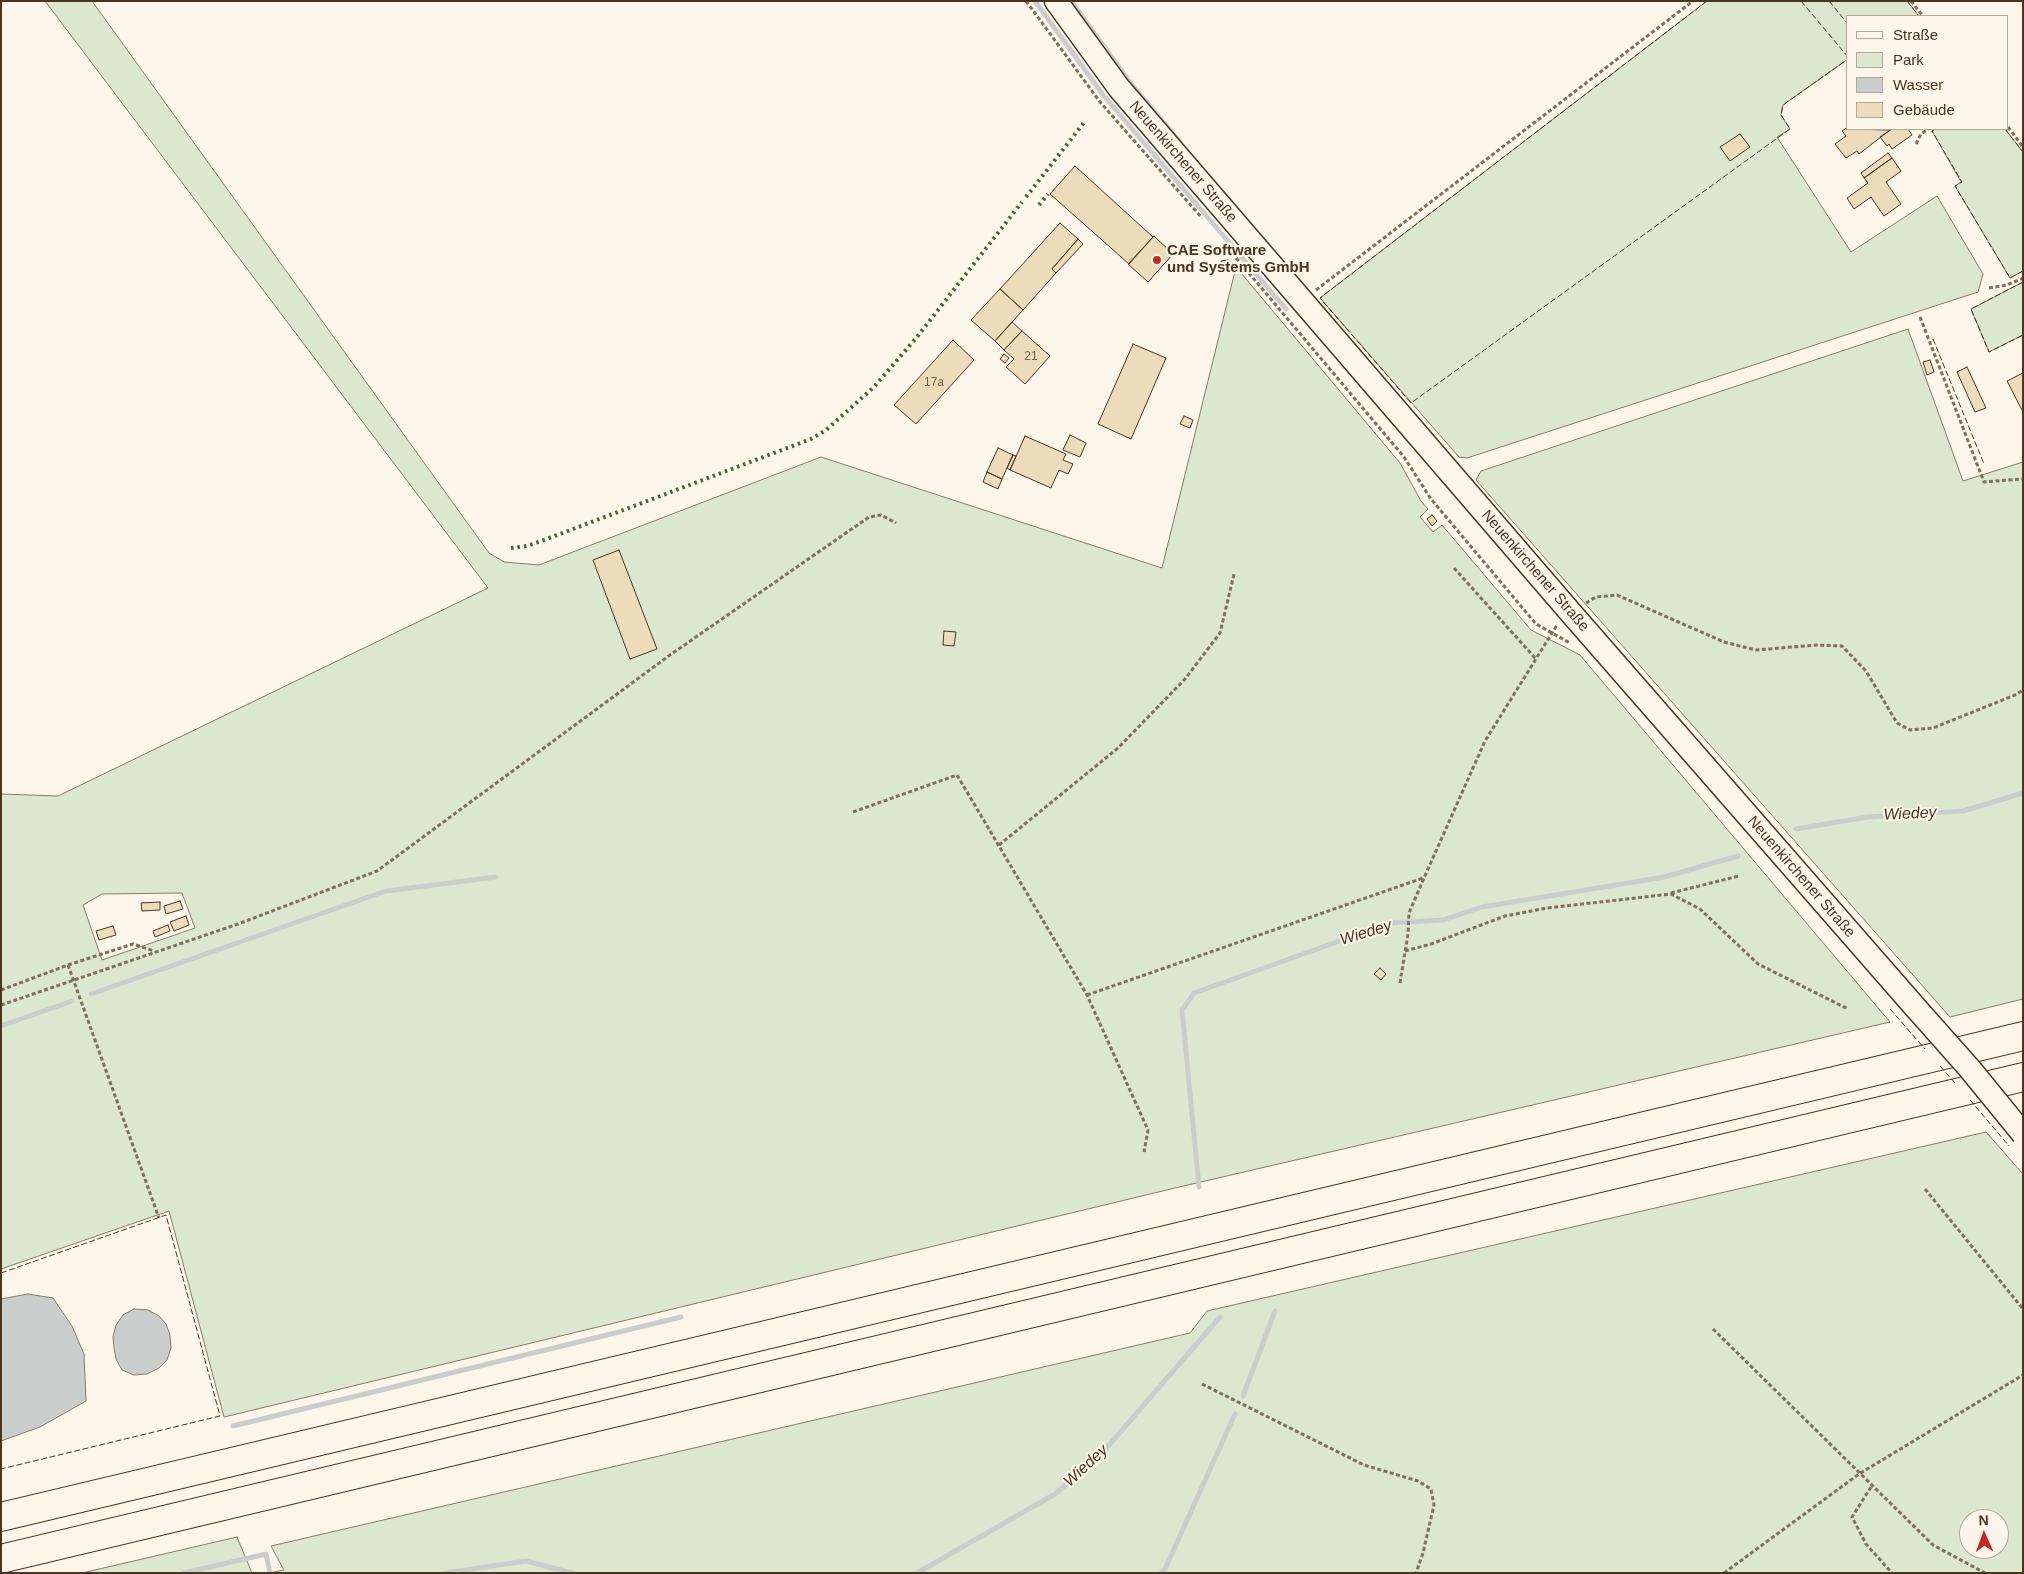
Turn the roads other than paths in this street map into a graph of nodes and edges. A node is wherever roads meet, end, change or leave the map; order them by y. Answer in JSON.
{"nodes":[{"id":1,"x":1056,"y":1,"type":"edge"},
{"id":2,"x":2023,"y":1036,"type":"edge"},
{"id":3,"x":2023,"y":1077,"type":"edge"},
{"id":4,"x":2023,"y":1134,"type":"edge"},
{"id":5,"x":1,"y":1517,"type":"edge"},
{"id":6,"x":1,"y":1559,"type":"edge"}],
"edges":[{"from":1,"to":4,"type":"main road","name":"Neuenkirchener Straße","bridge":true},
{"from":2,"to":5,"type":"highway"},
{"from":3,"to":6,"type":"highway"}]}
